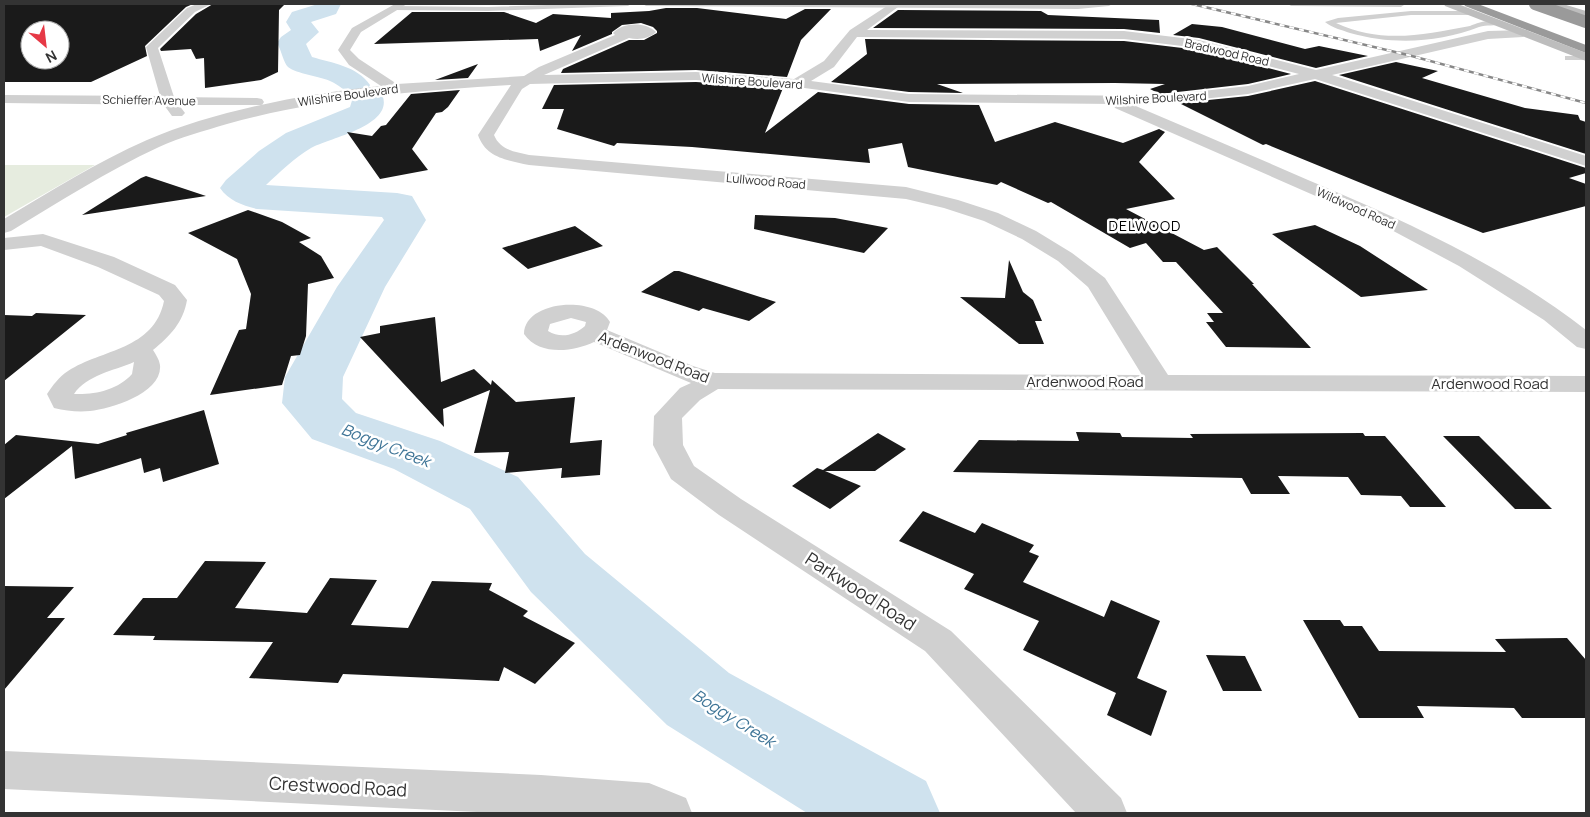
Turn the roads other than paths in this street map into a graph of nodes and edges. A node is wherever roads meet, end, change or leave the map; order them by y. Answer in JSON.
{"nodes":[{"id":1,"x":206,"y":4,"type":"edge"},
{"id":2,"x":628,"y":4,"type":"edge"},
{"id":3,"x":646,"y":4,"type":"edge"},
{"id":4,"x":896,"y":4,"type":"edge"},
{"id":5,"x":1109,"y":4,"type":"edge"},
{"id":6,"x":1290,"y":4,"type":"edge"},
{"id":7,"x":1449,"y":4,"type":"edge"},
{"id":8,"x":1494,"y":4,"type":"edge"},
{"id":9,"x":1535,"y":4,"type":"edge"},
{"id":10,"x":1547,"y":4,"type":"edge"},
{"id":11,"x":1553,"y":4,"type":"edge"},
{"id":12,"x":1406,"y":5,"type":"edge"},
{"id":13,"x":399,"y":6,"type":"edge"},
{"id":14,"x":1521,"y":7,"type":"dead end"},
{"id":15,"x":1471,"y":8,"type":"edge"},
{"id":16,"x":1586,"y":15,"type":"edge"},
{"id":17,"x":1586,"y":22,"type":"edge"},
{"id":18,"x":1498,"y":23,"type":"junction"},
{"id":19,"x":1586,"y":30,"type":"edge"},
{"id":20,"x":854,"y":33,"type":"junction"},
{"id":21,"x":1522,"y":34,"type":"junction"},
{"id":22,"x":626,"y":35,"type":"dead end"},
{"id":23,"x":1586,"y":38,"type":"edge"},
{"id":24,"x":1586,"y":49,"type":"edge"},
{"id":25,"x":1568,"y":58,"type":"dead end"},
{"id":26,"x":1586,"y":58,"type":"edge"},
{"id":27,"x":1318,"y":75,"type":"junction"},
{"id":28,"x":526,"y":80,"type":"junction"},
{"id":29,"x":797,"y":83,"type":"junction"},
{"id":30,"x":394,"y":88,"type":"junction"},
{"id":31,"x":4,"y":99,"type":"edge"},
{"id":32,"x":168,"y":100,"type":"junction"},
{"id":33,"x":1111,"y":101,"type":"junction"},
{"id":34,"x":294,"y":103,"type":"junction"},
{"id":35,"x":189,"y":130,"type":"junction"},
{"id":36,"x":1586,"y":161,"type":"edge"},
{"id":37,"x":38,"y":207,"type":"junction"},
{"id":38,"x":4,"y":227,"type":"edge"},
{"id":39,"x":43,"y":240,"type":"junction"},
{"id":40,"x":4,"y":244,"type":"edge"},
{"id":41,"x":592,"y":334,"type":"dead end"},
{"id":42,"x":1586,"y":342,"type":"edge"},
{"id":43,"x":140,"y":349,"type":"dead end"},
{"id":44,"x":712,"y":381,"type":"junction"},
{"id":45,"x":1159,"y":381,"type":"junction"},
{"id":46,"x":1586,"y":384,"type":"edge"},
{"id":47,"x":4,"y":770,"type":"edge"},
{"id":48,"x":670,"y":813,"type":"edge"},
{"id":49,"x":1105,"y":813,"type":"edge"}],
"edges":[{"from":1,"to":32,"type":"street"},
{"from":2,"to":13,"type":"lane"},
{"from":3,"to":4,"type":"lane"},
{"from":4,"to":5,"type":"lane"},
{"from":4,"to":20,"type":"street"},
{"from":6,"to":12,"type":"lane"},
{"from":7,"to":15,"type":"main road"},
{"from":8,"to":23,"type":"highway"},
{"from":9,"to":17,"type":"highway","bridge":true},
{"from":10,"to":17,"type":"highway"},
{"from":11,"to":16,"type":"main road"},
{"from":13,"to":30,"type":"street"},
{"from":14,"to":19,"type":"highway"},
{"from":15,"to":18,"type":"main road"},
{"from":15,"to":18,"type":"lane"},
{"from":15,"to":24,"type":"highway"},
{"from":18,"to":21,"type":"main road"},
{"from":20,"to":27,"type":"street","name":"Bradwood Road"},
{"from":20,"to":29,"type":"street"},
{"from":21,"to":26,"type":"main road"},
{"from":21,"to":27,"type":"street","name":"Wilshire Boulevard"},
{"from":22,"to":28,"type":"street","name":"Lullwood Road"},
{"from":25,"to":26,"type":"lane"},
{"from":27,"to":33,"type":"street","name":"Wilshire Boulevard"},
{"from":27,"to":36,"type":"street","name":"Bradwood Road"},
{"from":28,"to":29,"type":"street","name":"Wilshire Boulevard"},
{"from":28,"to":30,"type":"street","name":"Wilshire Boulevard"},
{"from":28,"to":45,"type":"street","name":"Lullwood Road"},
{"from":29,"to":33,"type":"street","name":"Wilshire Boulevard"},
{"from":30,"to":34,"type":"street","name":"Wilshire Boulevard"},
{"from":31,"to":32,"type":"street","name":"Schieffer Avenue"},
{"from":32,"to":34,"type":"street","name":"Schieffer Avenue"},
{"from":32,"to":35,"type":"street"},
{"from":33,"to":42,"type":"street","name":"Wildwood Road"},
{"from":34,"to":35,"type":"street","name":"Wilshire Boulevard"},
{"from":35,"to":37,"type":"street","name":"Wilshire Boulevard"},
{"from":37,"to":38,"type":"street","name":"Wilshire Boulevard"},
{"from":37,"to":39,"type":"street"},
{"from":39,"to":40,"type":"street"},
{"from":39,"to":43,"type":"street"},
{"from":41,"to":44,"type":"street","name":"Ardenwood Road"},
{"from":44,"to":45,"type":"street","name":"Ardenwood Road"},
{"from":44,"to":49,"type":"street","name":"Parkwood Road"},
{"from":45,"to":46,"type":"street","name":"Ardenwood Road"},
{"from":47,"to":48,"type":"street","name":"Crestwood Road"}]}
